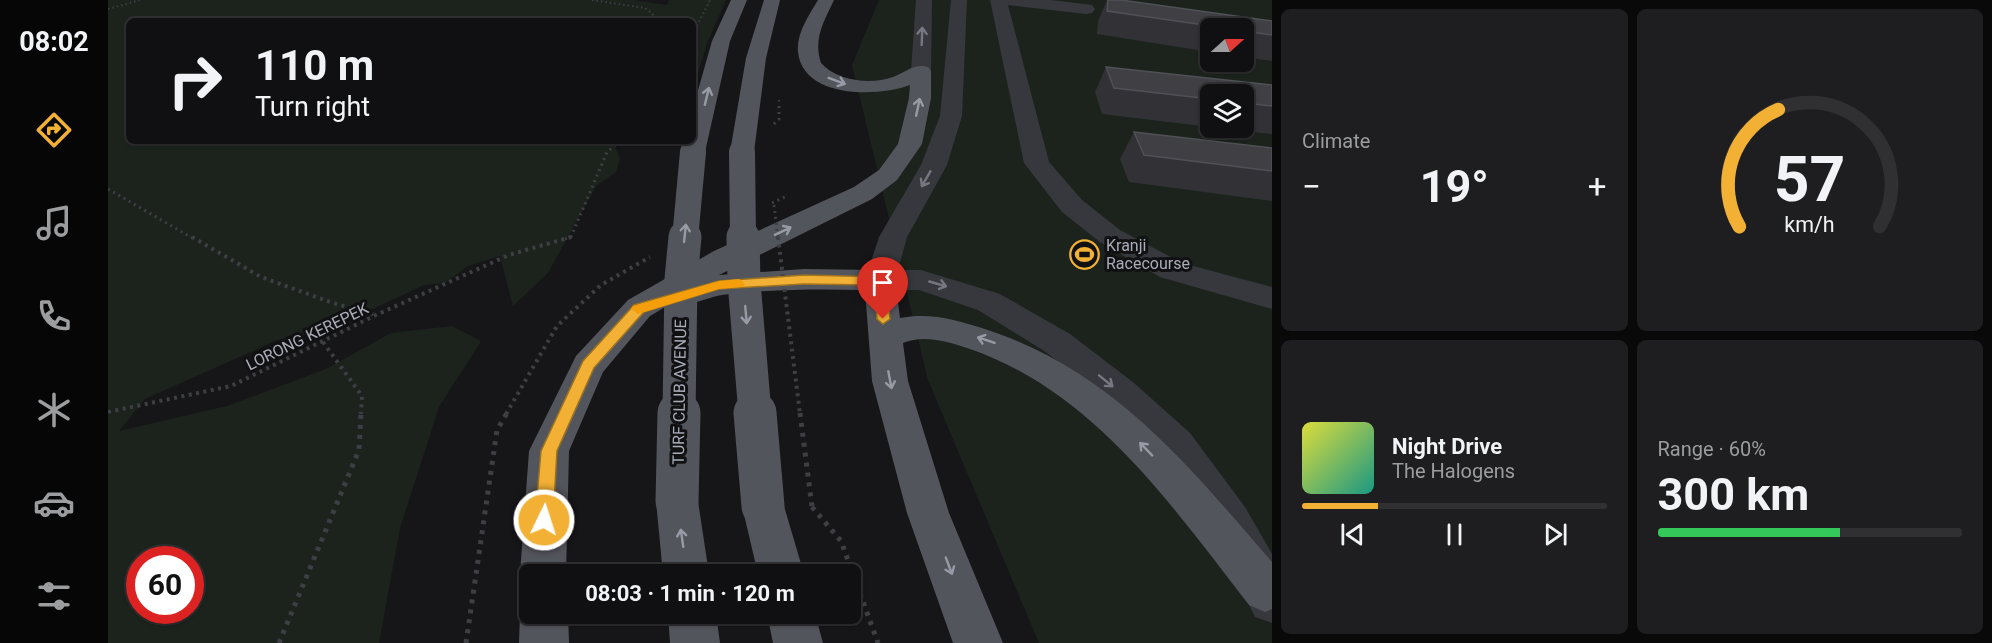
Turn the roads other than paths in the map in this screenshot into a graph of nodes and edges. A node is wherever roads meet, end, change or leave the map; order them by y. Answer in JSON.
{"nodes":[{"id":1,"x":739,"y":0,"type":"edge"},
{"id":2,"x":772,"y":0,"type":"edge"},
{"id":3,"x":826,"y":0,"type":"edge"},
{"id":4,"x":924,"y":0,"type":"edge"},
{"id":5,"x":959,"y":0,"type":"edge"},
{"id":6,"x":998,"y":0,"type":"edge"},
{"id":7,"x":1005,"y":0,"type":"edge"},
{"id":8,"x":1086,"y":9,"type":"dead end"},
{"id":9,"x":921,"y":71,"type":"junction"},
{"id":10,"x":696,"y":140,"type":"edge"},
{"id":11,"x":695,"y":144,"type":"edge"},
{"id":12,"x":880,"y":280,"type":"junction"},
{"id":13,"x":1272,"y":298,"type":"edge"},
{"id":14,"x":639,"y":308,"type":"junction"},
{"id":15,"x":885,"y":338,"type":"junction"},
{"id":16,"x":543,"y":564,"type":"edge"},
{"id":17,"x":685,"y":564,"type":"edge"},
{"id":18,"x":778,"y":564,"type":"edge"},
{"id":19,"x":1269,"y":595,"type":"edge"},
{"id":20,"x":544,"y":624,"type":"edge"},
{"id":21,"x":693,"y":624,"type":"edge"},
{"id":22,"x":793,"y":624,"type":"edge"},
{"id":23,"x":544,"y":643,"type":"edge"},
{"id":24,"x":695,"y":643,"type":"edge"},
{"id":25,"x":798,"y":643,"type":"edge"},
{"id":26,"x":978,"y":643,"type":"edge"}],
"edges":[{"from":10,"to":1,"type":"main road","name":"TURF CLUB AVENUE","one_way":true,"bridge":true},
{"from":2,"to":18,"type":"main road","one_way":true,"bridge":true},
{"from":3,"to":9,"type":"main road","one_way":true},
{"from":9,"to":4,"type":"street","one_way":true},
{"from":5,"to":12,"type":"street","one_way":true},
{"from":6,"to":13,"type":"street"},
{"from":7,"to":8,"type":"street"},
{"from":14,"to":9,"type":"main road","one_way":true},
{"from":17,"to":11,"type":"main road","name":"TURF CLUB AVENUE","one_way":true,"bridge":true},
{"from":12,"to":14,"type":"main road"},
{"from":12,"to":15,"type":"main road"},
{"from":12,"to":19,"type":"street","one_way":true},
{"from":14,"to":16,"type":"main road"},
{"from":19,"to":15,"type":"main road","one_way":true},
{"from":15,"to":26,"type":"main road","one_way":true},
{"from":20,"to":23,"type":"main road"},
{"from":21,"to":24,"type":"main road"},
{"from":22,"to":25,"type":"main road"}]}
